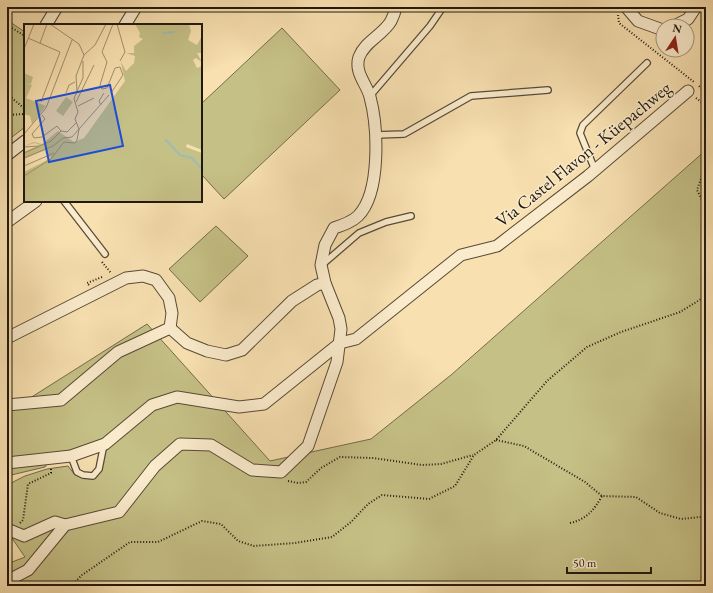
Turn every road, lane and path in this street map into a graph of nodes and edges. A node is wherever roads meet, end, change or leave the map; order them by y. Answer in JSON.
{"nodes":[{"id":1,"x":57,"y":7,"type":"edge"},
{"id":2,"x":136,"y":7,"type":"edge"},
{"id":3,"x":396,"y":7,"type":"edge"},
{"id":4,"x":443,"y":7,"type":"edge"},
{"id":5,"x":696,"y":7,"type":"edge"},
{"id":6,"x":623,"y":9,"type":"edge"},
{"id":7,"x":689,"y":18,"type":"edge"},
{"id":8,"x":47,"y":24,"type":"edge"},
{"id":9,"x":126,"y":24,"type":"edge"},
{"id":10,"x":7,"y":25,"type":"edge"},
{"id":11,"x":655,"y":27,"type":"edge"},
{"id":12,"x":24,"y":35,"type":"edge"},
{"id":13,"x":647,"y":62,"type":"dead end"},
{"id":14,"x":548,"y":90,"type":"dead end"},
{"id":15,"x":688,"y":91,"type":"dead end"},
{"id":16,"x":706,"y":93,"type":"edge"},
{"id":17,"x":7,"y":94,"type":"edge"},
{"id":18,"x":370,"y":96,"type":"junction"},
{"id":19,"x":24,"y":108,"type":"edge"},
{"id":20,"x":24,"y":114,"type":"edge"},
{"id":21,"x":7,"y":115,"type":"edge"},
{"id":22,"x":376,"y":135,"type":"junction"},
{"id":23,"x":24,"y":142,"type":"edge"},
{"id":24,"x":7,"y":155,"type":"edge"},
{"id":25,"x":706,"y":165,"type":"edge"},
{"id":26,"x":595,"y":170,"type":"junction"},
{"id":27,"x":706,"y":201,"type":"edge"},
{"id":28,"x":35,"y":202,"type":"edge"},
{"id":29,"x":65,"y":202,"type":"edge"},
{"id":30,"x":411,"y":216,"type":"dead end"},
{"id":31,"x":7,"y":222,"type":"edge"},
{"id":32,"x":105,"y":254,"type":"joint"},
{"id":33,"x":321,"y":265,"type":"junction"},
{"id":34,"x":325,"y":283,"type":"junction"},
{"id":35,"x":94,"y":294,"type":"junction"},
{"id":36,"x":706,"y":296,"type":"edge"},
{"id":37,"x":170,"y":328,"type":"junction"},
{"id":38,"x":7,"y":338,"type":"edge"},
{"id":39,"x":340,"y":343,"type":"junction"},
{"id":40,"x":7,"y":405,"type":"edge"},
{"id":41,"x":496,"y":440,"type":"junction"},
{"id":42,"x":105,"y":444,"type":"junction"},
{"id":43,"x":474,"y":455,"type":"junction"},
{"id":44,"x":71,"y":456,"type":"junction"},
{"id":45,"x":50,"y":459,"type":"junction"},
{"id":46,"x":7,"y":463,"type":"edge"},
{"id":47,"x":281,"y":472,"type":"junction"},
{"id":48,"x":602,"y":496,"type":"junction"},
{"id":49,"x":706,"y":521,"type":"edge"},
{"id":50,"x":570,"y":523,"type":"dead end"},
{"id":51,"x":65,"y":525,"type":"junction"},
{"id":52,"x":10,"y":530,"type":"edge"},
{"id":53,"x":7,"y":581,"type":"edge"},
{"id":54,"x":71,"y":586,"type":"edge"}],
"edges":[{"from":1,"to":8,"type":"street"},
{"from":2,"to":9,"type":"street"},
{"from":3,"to":18,"type":"street"},
{"from":4,"to":18,"type":"lane"},
{"from":5,"to":7,"type":"street"},
{"from":6,"to":11,"type":"street"},
{"from":6,"to":16,"type":"path"},
{"from":10,"to":12,"type":"path"},
{"from":13,"to":26,"type":"lane"},
{"from":14,"to":22,"type":"lane"},
{"from":15,"to":26,"type":"street","name":"Via Castel Flavon - Küepachweg"},
{"from":17,"to":19,"type":"path"},
{"from":18,"to":22,"type":"street"},
{"from":20,"to":21,"type":"path"},
{"from":22,"to":33,"type":"street"},
{"from":23,"to":24,"type":"street"},
{"from":25,"to":27,"type":"path"},
{"from":26,"to":39,"type":"street","name":"Via Castel Flavon - Küepachweg"},
{"from":28,"to":31,"type":"street"},
{"from":29,"to":32,"type":"lane"},
{"from":30,"to":33,"type":"lane"},
{"from":32,"to":35,"type":"path"},
{"from":33,"to":34,"type":"street"},
{"from":34,"to":37,"type":"street"},
{"from":34,"to":39,"type":"street"},
{"from":35,"to":37,"type":"street"},
{"from":35,"to":38,"type":"street"},
{"from":36,"to":41,"type":"path"},
{"from":37,"to":40,"type":"street"},
{"from":39,"to":42,"type":"street"},
{"from":39,"to":47,"type":"street"},
{"from":41,"to":43,"type":"path"},
{"from":41,"to":48,"type":"path"},
{"from":42,"to":44,"type":"street"},
{"from":42,"to":44,"type":"lane"},
{"from":43,"to":47,"type":"path"},
{"from":43,"to":54,"type":"path"},
{"from":44,"to":45,"type":"street"},
{"from":45,"to":46,"type":"street"},
{"from":45,"to":52,"type":"path"},
{"from":47,"to":51,"type":"street"},
{"from":48,"to":49,"type":"path"},
{"from":48,"to":50,"type":"path"},
{"from":51,"to":52,"type":"street"},
{"from":51,"to":53,"type":"street"}]}
